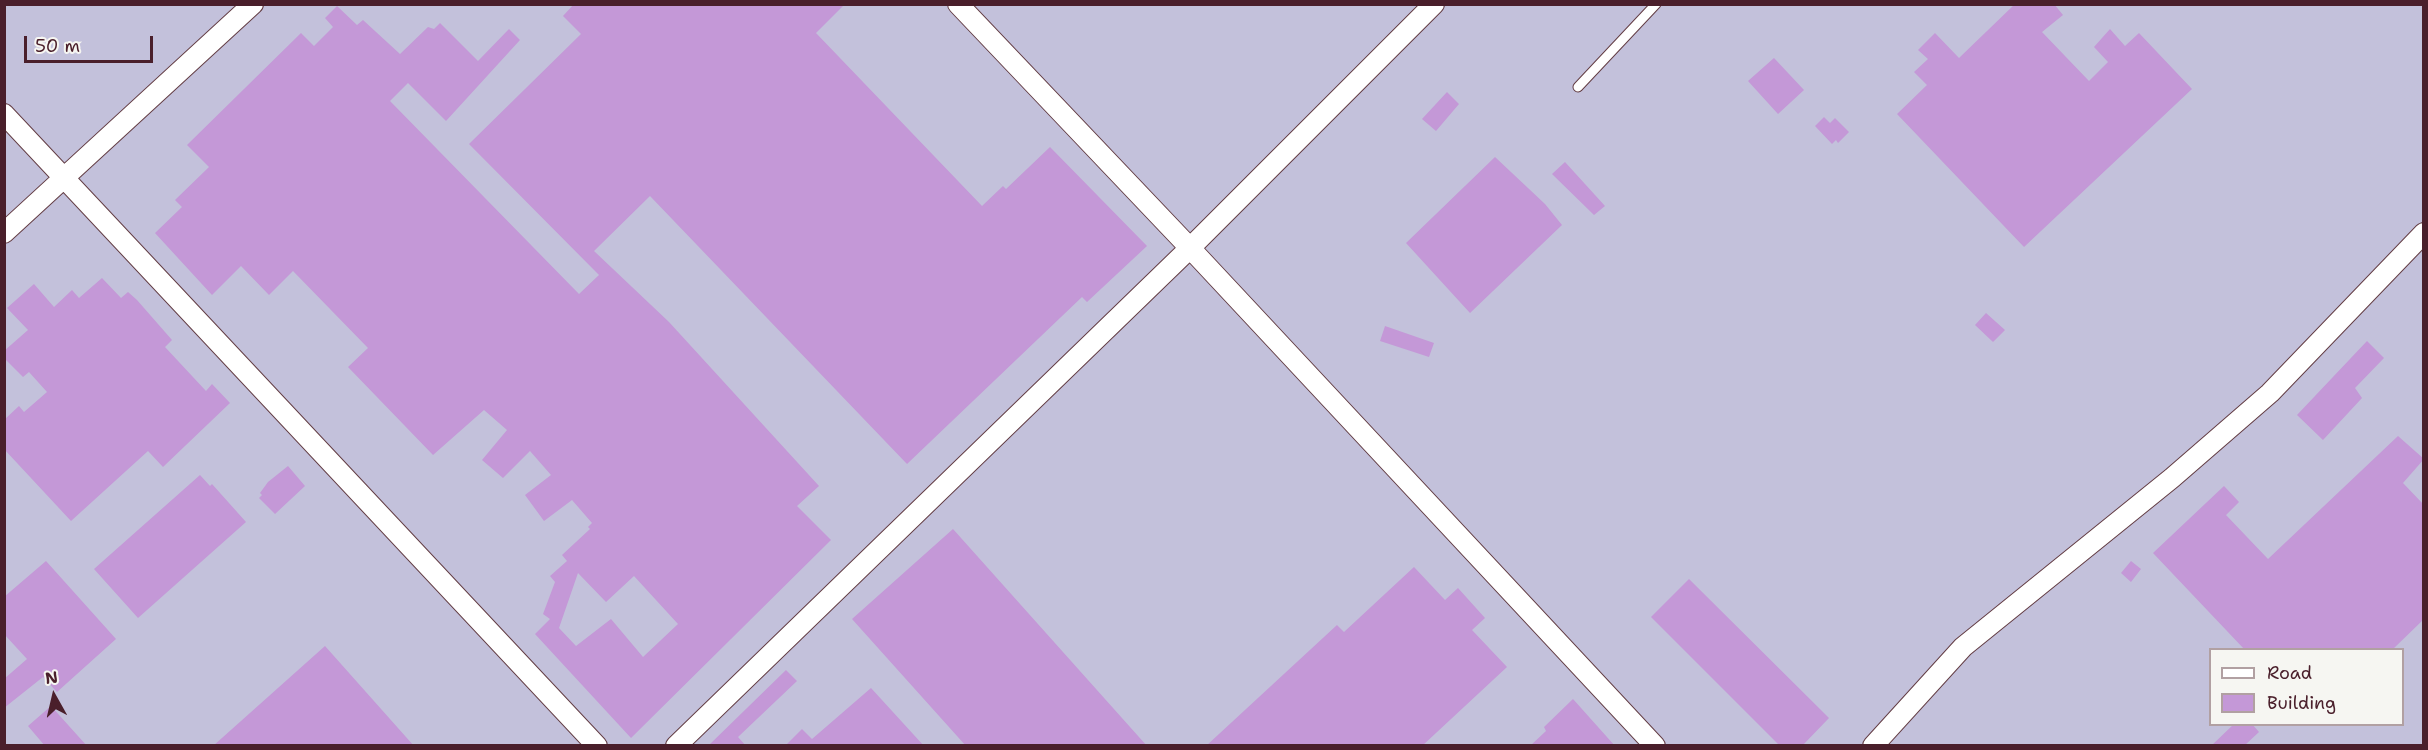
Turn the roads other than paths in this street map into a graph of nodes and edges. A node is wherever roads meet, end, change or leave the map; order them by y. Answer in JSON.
{"nodes":[{"id":1,"x":253,"y":4,"type":"edge"},
{"id":2,"x":958,"y":4,"type":"edge"},
{"id":3,"x":1434,"y":4,"type":"edge"},
{"id":4,"x":1656,"y":4,"type":"edge"},
{"id":5,"x":1578,"y":87,"type":"dead end"},
{"id":6,"x":4,"y":114,"type":"edge"},
{"id":7,"x":65,"y":178,"type":"junction"},
{"id":8,"x":4,"y":232,"type":"edge"},
{"id":9,"x":2424,"y":233,"type":"edge"},
{"id":10,"x":1190,"y":248,"type":"junction"},
{"id":11,"x":597,"y":746,"type":"edge"},
{"id":12,"x":676,"y":746,"type":"edge"},
{"id":13,"x":1655,"y":746,"type":"edge"},
{"id":14,"x":1873,"y":746,"type":"edge"}],
"edges":[{"from":1,"to":7,"type":"street"},
{"from":2,"to":10,"type":"street"},
{"from":3,"to":10,"type":"street"},
{"from":4,"to":5,"type":"lane"},
{"from":6,"to":7,"type":"street"},
{"from":7,"to":8,"type":"street"},
{"from":7,"to":11,"type":"street"},
{"from":9,"to":14,"type":"street"},
{"from":10,"to":12,"type":"street"},
{"from":10,"to":13,"type":"street"}]}
